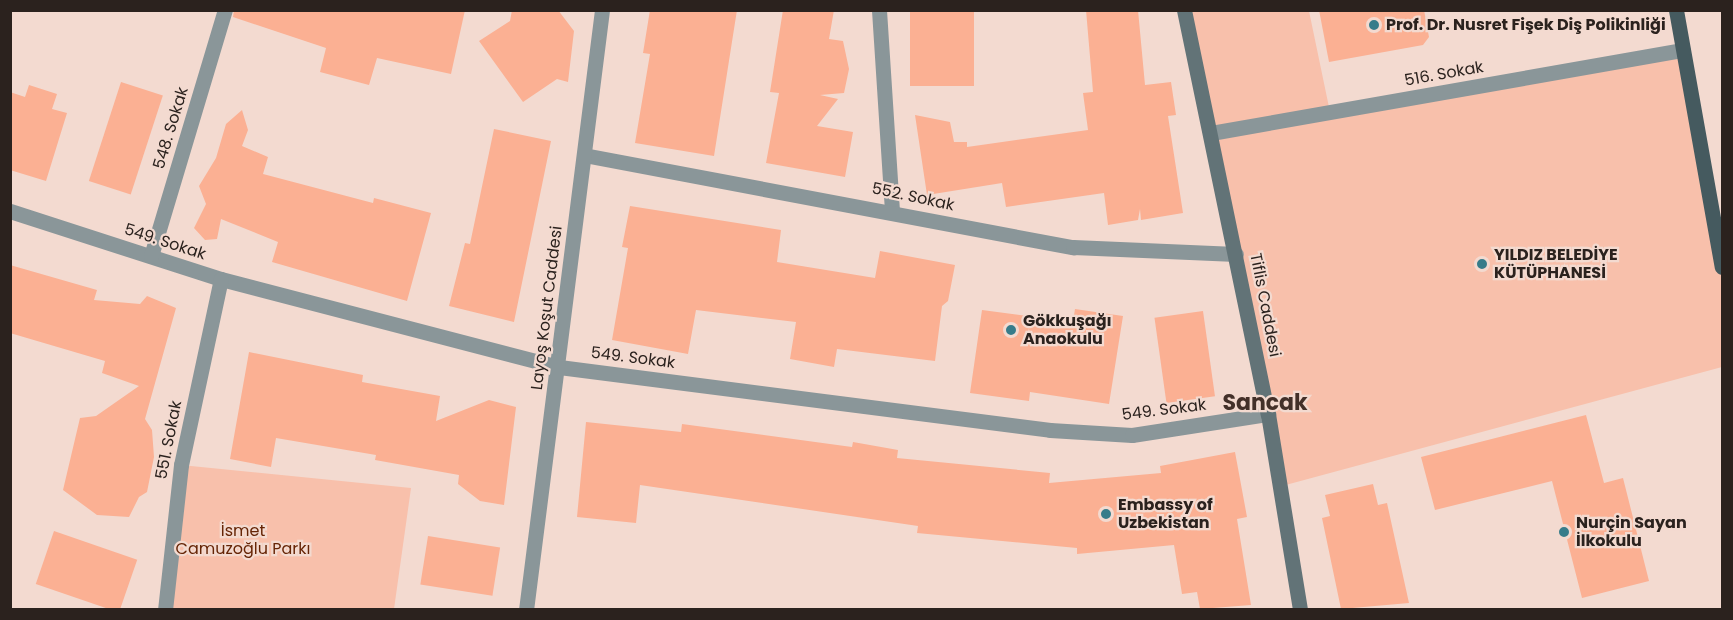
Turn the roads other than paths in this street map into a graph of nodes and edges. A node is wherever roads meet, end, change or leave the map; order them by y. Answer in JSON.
{"nodes":[{"id":1,"x":225,"y":10,"type":"edge"},
{"id":2,"x":602,"y":10,"type":"edge"},
{"id":3,"x":879,"y":10,"type":"edge"},
{"id":4,"x":1184,"y":10,"type":"edge"},
{"id":5,"x":1676,"y":10,"type":"edge"},
{"id":6,"x":1683,"y":50,"type":"junction"},
{"id":7,"x":1211,"y":133,"type":"junction"},
{"id":8,"x":584,"y":155,"type":"junction"},
{"id":9,"x":892,"y":210,"type":"junction"},
{"id":10,"x":10,"y":211,"type":"edge"},
{"id":11,"x":1236,"y":254,"type":"junction"},
{"id":12,"x":152,"y":256,"type":"junction"},
{"id":13,"x":1722,"y":267,"type":"edge"},
{"id":14,"x":220,"y":279,"type":"junction"},
{"id":15,"x":559,"y":368,"type":"junction"},
{"id":16,"x":1268,"y":414,"type":"junction"},
{"id":17,"x":165,"y":609,"type":"edge"},
{"id":18,"x":526,"y":609,"type":"edge"},
{"id":19,"x":1300,"y":609,"type":"edge"}],
"edges":[{"from":1,"to":12,"type":"street","name":"548. Sokak"},
{"from":2,"to":8,"type":"street","name":"Layoş Koşut Caddesi"},
{"from":3,"to":9,"type":"street"},
{"from":4,"to":7,"type":"street","name":"Tiflis Caddesi"},
{"from":5,"to":6,"type":"main road"},
{"from":6,"to":7,"type":"street","name":"516. Sokak"},
{"from":6,"to":13,"type":"main road"},
{"from":7,"to":11,"type":"street","name":"Tiflis Caddesi"},
{"from":8,"to":9,"type":"street","name":"552. Sokak"},
{"from":8,"to":15,"type":"street","name":"Layoş Koşut Caddesi"},
{"from":9,"to":11,"type":"street","name":"552. Sokak"},
{"from":10,"to":12,"type":"street","name":"549. Sokak"},
{"from":11,"to":16,"type":"street","name":"Tiflis Caddesi"},
{"from":12,"to":14,"type":"street","name":"549. Sokak"},
{"from":14,"to":15,"type":"street","name":"549. Sokak"},
{"from":14,"to":17,"type":"street","name":"551. Sokak"},
{"from":15,"to":16,"type":"street","name":"549. Sokak"},
{"from":15,"to":18,"type":"street","name":"Layoş Koşut Caddesi"},
{"from":16,"to":19,"type":"street","name":"Tiflis Caddesi"}]}
